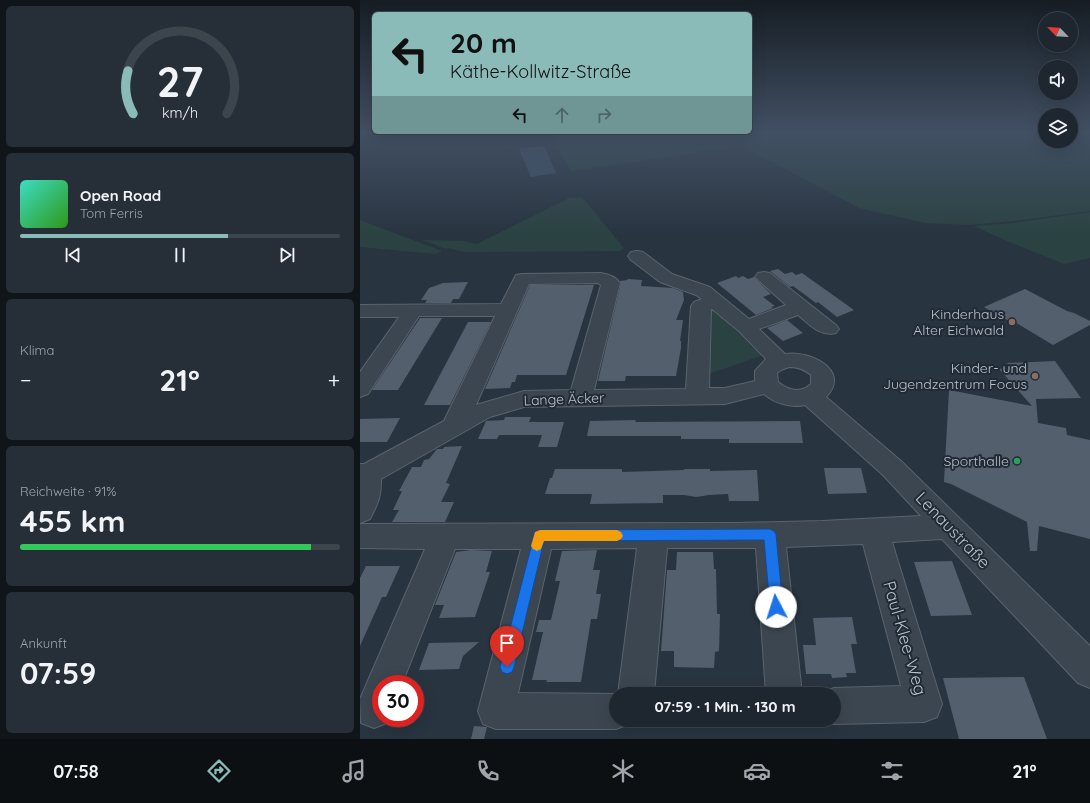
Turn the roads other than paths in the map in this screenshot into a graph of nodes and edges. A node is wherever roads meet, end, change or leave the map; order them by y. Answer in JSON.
{"nodes":[{"id":1,"x":637,"y":256,"type":"dead end"},
{"id":2,"x":764,"y":277,"type":"dead end"},
{"id":3,"x":716,"y":301,"type":"junction"},
{"id":4,"x":800,"y":307,"type":"junction"},
{"id":5,"x":413,"y":310,"type":"junction"},
{"id":6,"x":508,"y":310,"type":"junction"},
{"id":7,"x":360,"y":311,"type":"edge"},
{"id":8,"x":746,"y":327,"type":"junction"},
{"id":9,"x":829,"y":329,"type":"dead end"},
{"id":10,"x":780,"y":362,"type":"junction"},
{"id":11,"x":766,"y":385,"type":"junction"},
{"id":12,"x":360,"y":389,"type":"edge"},
{"id":13,"x":810,"y":396,"type":"junction"},
{"id":14,"x":581,"y":397,"type":"junction"},
{"id":15,"x":697,"y":397,"type":"junction"},
{"id":16,"x":454,"y":426,"type":"junction"},
{"id":17,"x":364,"y":474,"type":"edge"},
{"id":18,"x":360,"y":511,"type":"edge"},
{"id":19,"x":949,"y":526,"type":"junction"},
{"id":20,"x":874,"y":532,"type":"junction"},
{"id":21,"x":770,"y":534,"type":"junction"},
{"id":22,"x":360,"y":536,"type":"edge"},
{"id":23,"x":540,"y":536,"type":"junction"},
{"id":24,"x":653,"y":536,"type":"junction"},
{"id":25,"x":445,"y":537,"type":"junction"},
{"id":26,"x":1090,"y":671,"type":"edge"},
{"id":27,"x":388,"y":675,"type":"edge"},
{"id":28,"x":637,"y":687,"type":"edge"},
{"id":29,"x":783,"y":687,"type":"edge"},
{"id":30,"x":841,"y":706,"type":"edge"},
{"id":31,"x":609,"y":711,"type":"edge"}],
"edges":[{"from":1,"to":3,"type":"street"},
{"from":2,"to":4,"type":"street"},
{"from":3,"to":8,"type":"street"},
{"from":3,"to":15,"type":"street"},
{"from":4,"to":8,"type":"street"},
{"from":4,"to":9,"type":"street"},
{"from":5,"to":6,"type":"street"},
{"from":5,"to":7,"type":"street"},
{"from":5,"to":12,"type":"street"},
{"from":6,"to":14,"type":"street"},
{"from":6,"to":16,"type":"street"},
{"from":8,"to":10,"type":"street"},
{"from":10,"to":11,"type":"street"},
{"from":10,"to":13,"type":"street"},
{"from":11,"to":13,"type":"street"},
{"from":11,"to":15,"type":"street","name":"Lange Äcker"},
{"from":13,"to":19,"type":"street","name":"Lenaustraße"},
{"from":14,"to":15,"type":"street","name":"Lange Äcker"},
{"from":14,"to":16,"type":"street","name":"Lange Äcker"},
{"from":16,"to":17,"type":"street","name":"Lange Äcker"},
{"from":17,"to":18,"type":"street","name":"Lange Äcker"},
{"from":19,"to":20,"type":"street"},
{"from":19,"to":26,"type":"street","name":"Lenaustraße"},
{"from":20,"to":21,"type":"street"},
{"from":20,"to":30,"type":"street","name":"Paul-Klee-Weg"},
{"from":21,"to":24,"type":"street"},
{"from":21,"to":29,"type":"street"},
{"from":22,"to":25,"type":"street"},
{"from":23,"to":24,"type":"street"},
{"from":23,"to":25,"type":"street"},
{"from":23,"to":31,"type":"street"},
{"from":24,"to":28,"type":"street"},
{"from":25,"to":27,"type":"street"}]}
